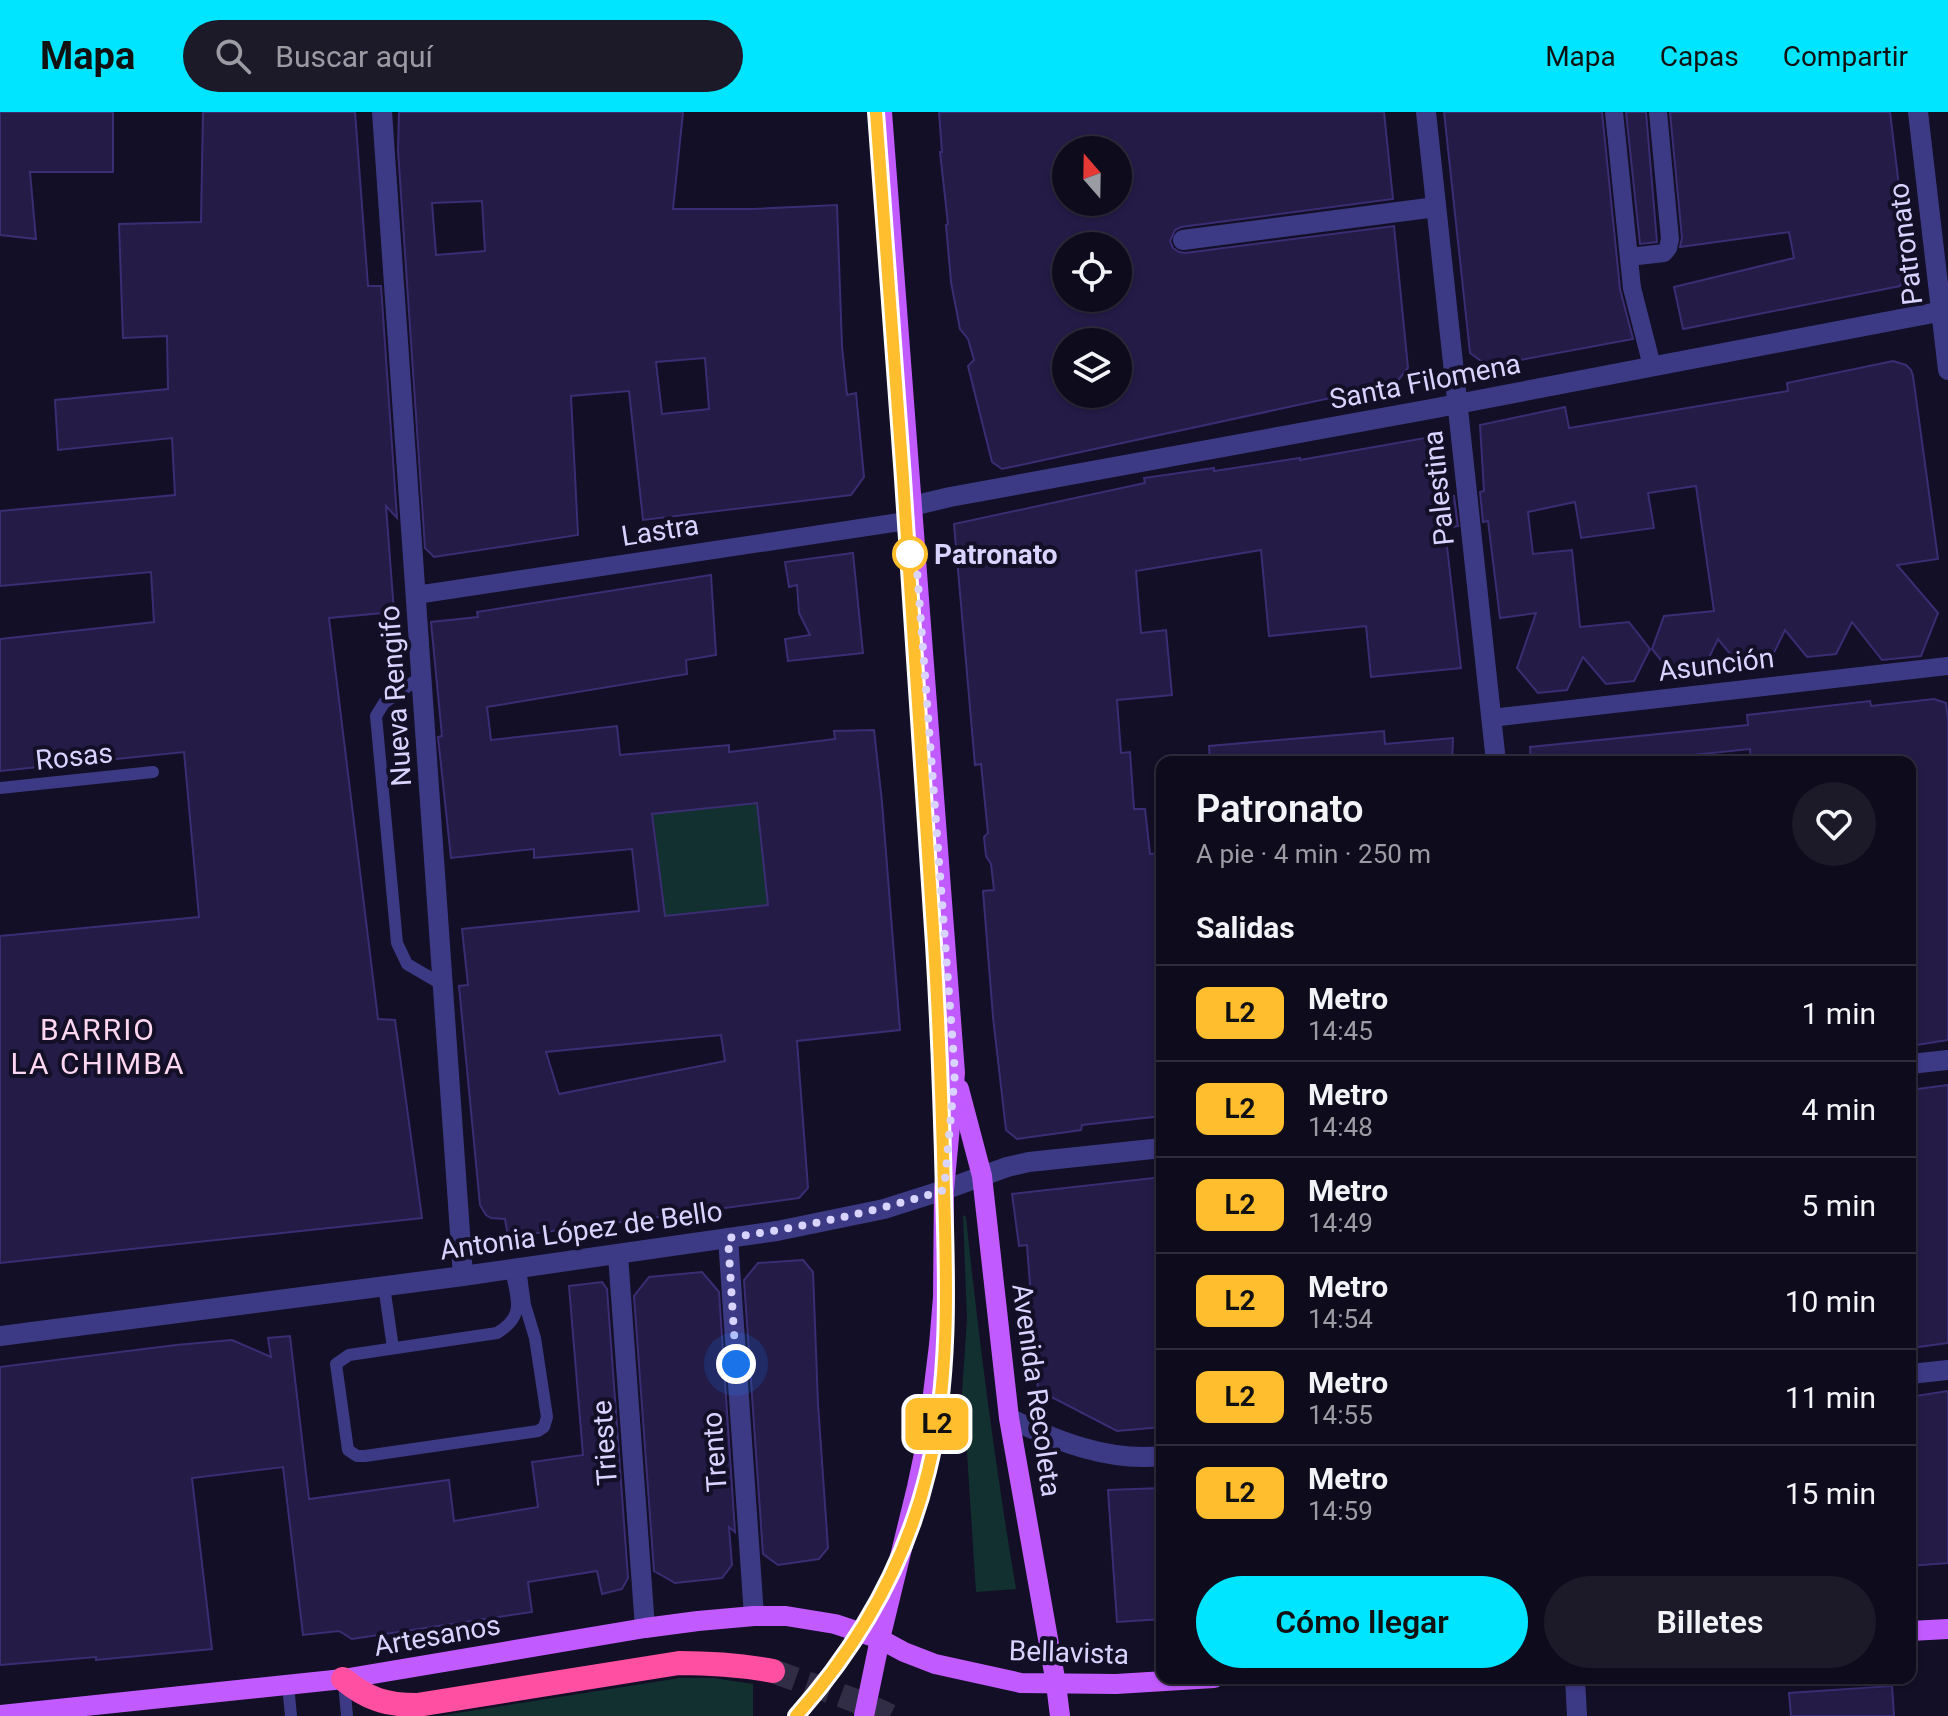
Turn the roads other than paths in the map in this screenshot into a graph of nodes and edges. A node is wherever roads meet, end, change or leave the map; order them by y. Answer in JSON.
{"nodes":[{"id":1,"x":382,"y":112,"type":"edge"},
{"id":2,"x":882,"y":112,"type":"edge"},
{"id":3,"x":1426,"y":112,"type":"edge"},
{"id":4,"x":1614,"y":112,"type":"edge"},
{"id":5,"x":1658,"y":112,"type":"edge"},
{"id":6,"x":1918,"y":112,"type":"edge"},
{"id":7,"x":1436,"y":207,"type":"junction"},
{"id":8,"x":1183,"y":240,"type":"dead end"},
{"id":9,"x":1629,"y":257,"type":"junction"},
{"id":10,"x":1944,"y":310,"type":"edge"},
{"id":11,"x":1652,"y":366,"type":"junction"},
{"id":12,"x":1948,"y":370,"type":"edge"},
{"id":13,"x":1457,"y":403,"type":"junction"},
{"id":14,"x":913,"y":513,"type":"junction"},
{"id":15,"x":416,"y":595,"type":"junction"},
{"id":16,"x":1948,"y":666,"type":"edge"},
{"id":17,"x":422,"y":676,"type":"junction"},
{"id":18,"x":1491,"y":718,"type":"junction"},
{"id":19,"x":1495,"y":756,"type":"edge"},
{"id":20,"x":153,"y":772,"type":"dead end"},
{"id":21,"x":0,"y":788,"type":"edge"},
{"id":22,"x":443,"y":985,"type":"junction"},
{"id":23,"x":1948,"y":1060,"type":"edge"},
{"id":24,"x":1916,"y":1063,"type":"edge"},
{"id":25,"x":955,"y":1073,"type":"junction"},
{"id":26,"x":1156,"y":1149,"type":"edge"},
{"id":27,"x":982,"y":1176,"type":"junction"},
{"id":28,"x":944,"y":1190,"type":"junction"},
{"id":29,"x":728,"y":1238,"type":"junction"},
{"id":30,"x":618,"y":1255,"type":"junction"},
{"id":31,"x":516,"y":1268,"type":"junction"},
{"id":32,"x":463,"y":1276,"type":"junction"},
{"id":33,"x":384,"y":1286,"type":"junction"},
{"id":34,"x":510,"y":1325,"type":"junction"},
{"id":35,"x":531,"y":1326,"type":"junction"},
{"id":36,"x":0,"y":1336,"type":"edge"},
{"id":37,"x":393,"y":1348,"type":"junction"},
{"id":38,"x":1948,"y":1370,"type":"edge"},
{"id":39,"x":1916,"y":1373,"type":"edge"},
{"id":40,"x":1009,"y":1418,"type":"junction"},
{"id":41,"x":1156,"y":1457,"type":"edge"},
{"id":42,"x":754,"y":1616,"type":"junction"},
{"id":43,"x":645,"y":1628,"type":"junction"},
{"id":44,"x":1948,"y":1629,"type":"edge"},
{"id":45,"x":1916,"y":1631,"type":"edge"},
{"id":46,"x":880,"y":1639,"type":"junction"},
{"id":47,"x":773,"y":1671,"type":"tunnel mouth"},
{"id":48,"x":343,"y":1679,"type":"junction"},
{"id":49,"x":1156,"y":1682,"type":"edge"},
{"id":50,"x":1056,"y":1684,"type":"junction"},
{"id":51,"x":1575,"y":1684,"type":"edge"},
{"id":52,"x":288,"y":1685,"type":"junction"},
{"id":53,"x":0,"y":1715,"type":"edge"},
{"id":54,"x":291,"y":1716,"type":"edge"},
{"id":55,"x":347,"y":1716,"type":"edge"},
{"id":56,"x":864,"y":1716,"type":"edge"},
{"id":57,"x":1060,"y":1716,"type":"edge"},
{"id":58,"x":1577,"y":1716,"type":"edge"}],
"edges":[{"from":1,"to":15,"type":"street","name":"Nueva Rengifo"},
{"from":2,"to":14,"type":"main road","name":"Avenida Recoleta"},
{"from":3,"to":7,"type":"street","name":"Palestina"},
{"from":4,"to":9,"type":"street"},
{"from":5,"to":9,"type":"street"},
{"from":6,"to":10,"type":"street","name":"Patronato"},
{"from":7,"to":8,"type":"street"},
{"from":7,"to":13,"type":"street","name":"Palestina"},
{"from":9,"to":11,"type":"street"},
{"from":10,"to":11,"type":"street","name":"Santa Filomena"},
{"from":10,"to":12,"type":"street","name":"Patronato"},
{"from":11,"to":13,"type":"street","name":"Santa Filomena"},
{"from":13,"to":14,"type":"street","name":"Santa Filomena"},
{"from":13,"to":18,"type":"street","name":"Palestina"},
{"from":14,"to":15,"type":"street","name":"Lastra"},
{"from":14,"to":25,"type":"main road","name":"Avenida Recoleta"},
{"from":15,"to":17,"type":"street","name":"Nueva Rengifo"},
{"from":16,"to":18,"type":"street","name":"Asunción"},
{"from":17,"to":22,"type":"street","name":"Nueva Rengifo"},
{"from":17,"to":22,"type":"lane"},
{"from":18,"to":19,"type":"street","name":"Palestina"},
{"from":20,"to":21,"type":"lane","name":"Rosas"},
{"from":22,"to":32,"type":"street","name":"Nueva Rengifo"},
{"from":23,"to":24,"type":"street"},
{"from":25,"to":27,"type":"main road","name":"Avenida Recoleta"},
{"from":25,"to":28,"type":"main road","name":"Avenida Recoleta"},
{"from":26,"to":27,"type":"street","name":"Antonia López de Bello"},
{"from":27,"to":28,"type":"street","name":"Antonia López de Bello"},
{"from":27,"to":40,"type":"main road","name":"Avenida Recoleta"},
{"from":28,"to":29,"type":"street","name":"Antonia López de Bello"},
{"from":28,"to":46,"type":"main road","name":"Avenida Recoleta"},
{"from":29,"to":30,"type":"street","name":"Antonia López de Bello"},
{"from":29,"to":42,"type":"street","name":"Trento"},
{"from":30,"to":31,"type":"street","name":"Antonia López de Bello"},
{"from":30,"to":43,"type":"street","name":"Trieste"},
{"from":31,"to":32,"type":"street","name":"Antonia López de Bello"},
{"from":31,"to":34,"type":"lane"},
{"from":31,"to":35,"type":"lane"},
{"from":32,"to":33,"type":"street","name":"Antonia López de Bello"},
{"from":33,"to":36,"type":"street","name":"Antonia López de Bello"},
{"from":33,"to":37,"type":"lane"},
{"from":34,"to":35,"type":"lane"},
{"from":34,"to":37,"type":"lane"},
{"from":35,"to":37,"type":"lane"},
{"from":38,"to":39,"type":"street"},
{"from":40,"to":41,"type":"street"},
{"from":40,"to":50,"type":"main road","name":"Avenida Recoleta"},
{"from":42,"to":43,"type":"main road","name":"Artesanos"},
{"from":42,"to":46,"type":"main road","name":"Artesanos"},
{"from":43,"to":48,"type":"main road","name":"Artesanos"},
{"from":44,"to":45,"type":"main road"},
{"from":46,"to":50,"type":"main road","name":"Bellavista"},
{"from":46,"to":56,"type":"main road","name":"Avenida Recoleta"},
{"from":47,"to":48,"type":"highway"},
{"from":48,"to":52,"type":"main road","name":"Artesanos"},
{"from":48,"to":55,"type":"lane"},
{"from":49,"to":50,"type":"main road","name":"Bellavista"},
{"from":50,"to":57,"type":"main road","name":"Avenida Recoleta"},
{"from":51,"to":58,"type":"street"},
{"from":52,"to":53,"type":"main road","name":"Artesanos"},
{"from":52,"to":54,"type":"lane"}]}
